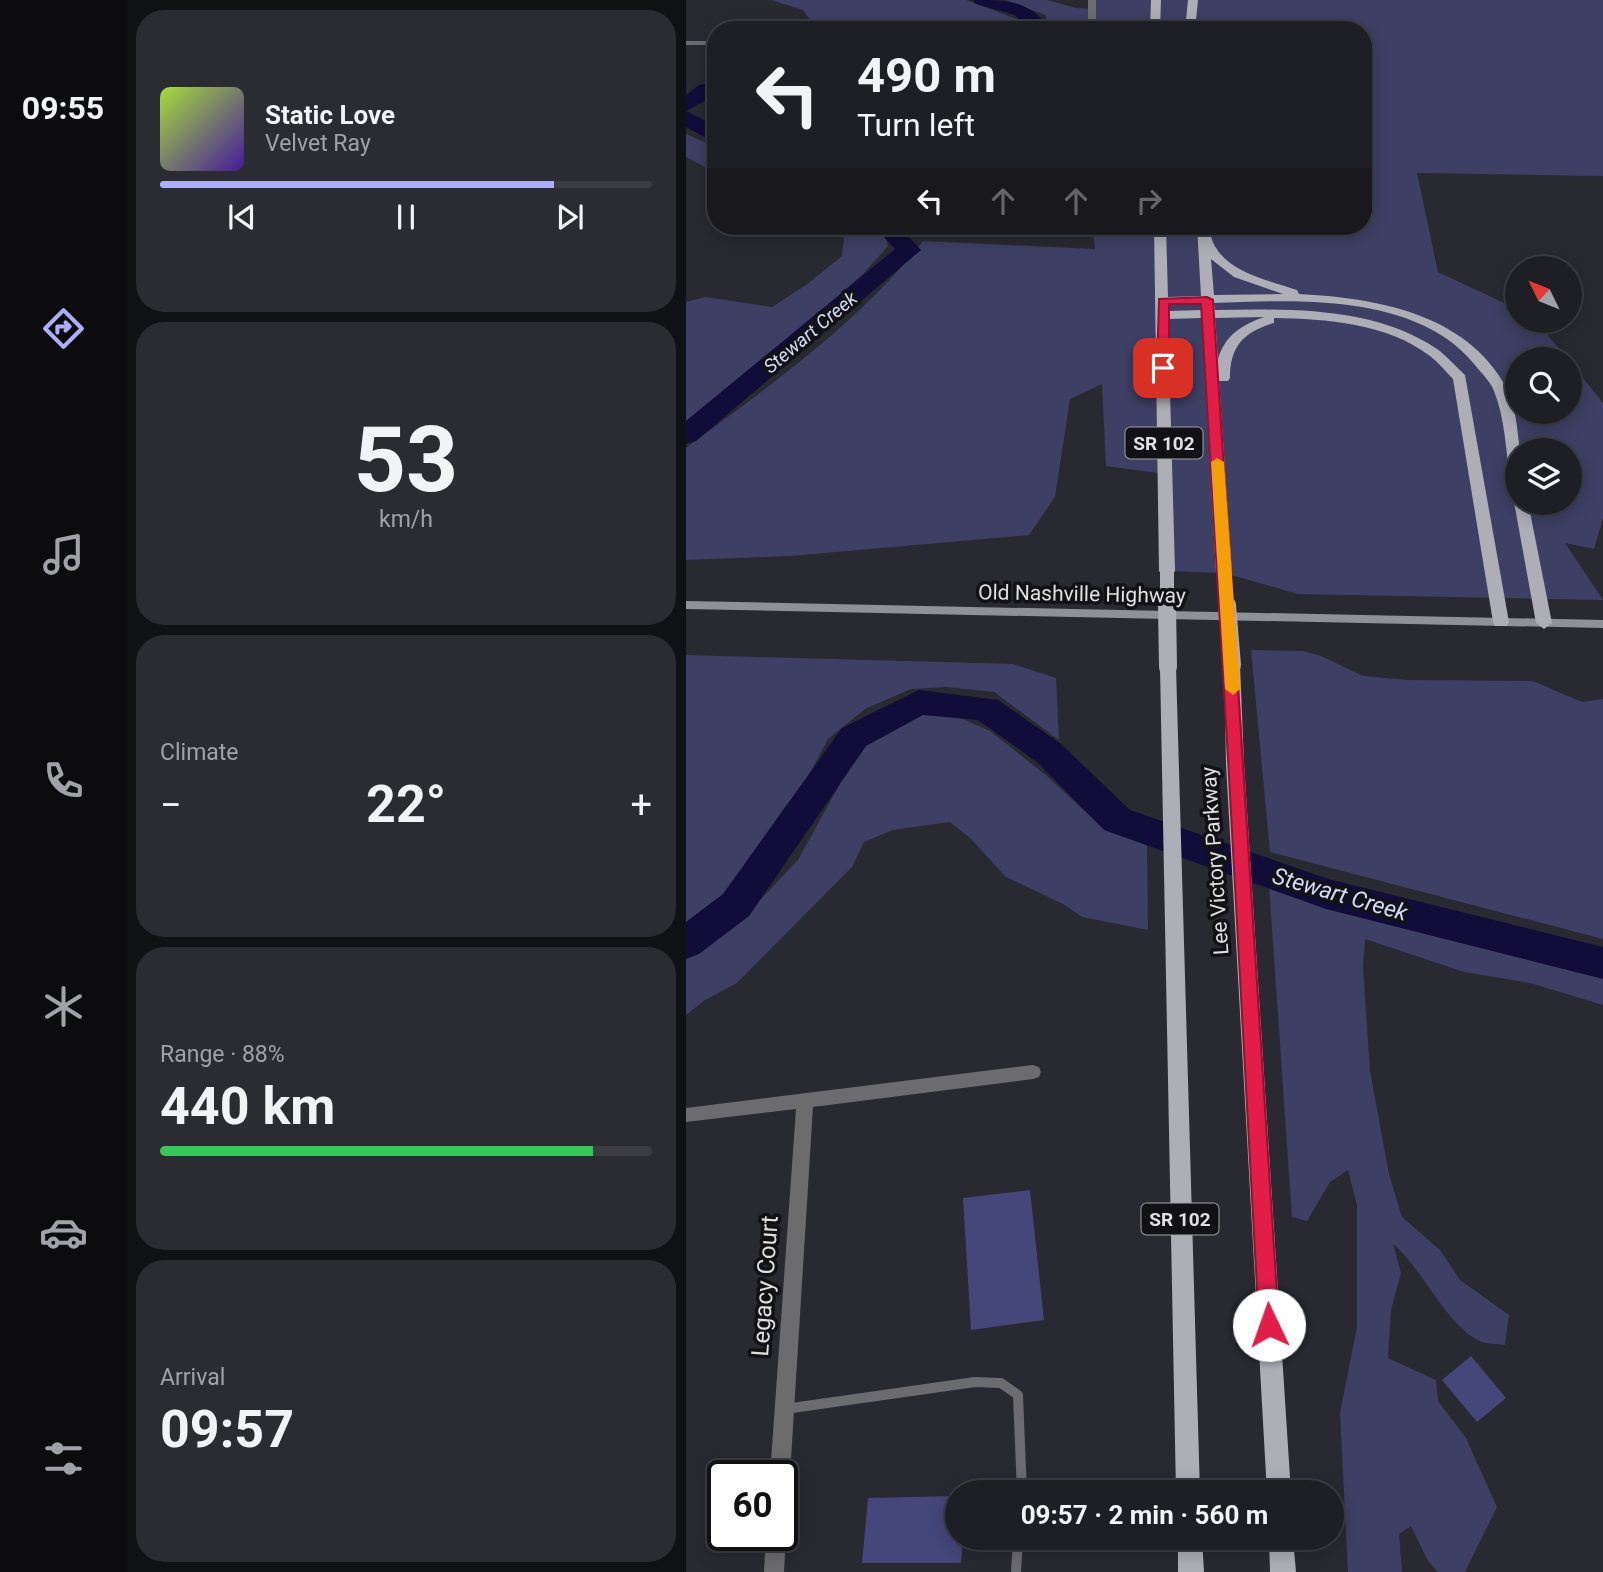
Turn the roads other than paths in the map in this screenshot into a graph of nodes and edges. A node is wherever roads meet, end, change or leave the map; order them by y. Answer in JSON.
{"nodes":[{"id":1,"x":1092,"y":0,"type":"edge"},
{"id":2,"x":1156,"y":0,"type":"edge"},
{"id":3,"x":1192,"y":0,"type":"edge"},
{"id":4,"x":1092,"y":21,"type":"edge"},
{"id":5,"x":1155,"y":21,"type":"edge"},
{"id":6,"x":1191,"y":21,"type":"edge"},
{"id":7,"x":686,"y":43,"type":"edge"},
{"id":8,"x":707,"y":43,"type":"edge"},
{"id":9,"x":1160,"y":235,"type":"edge"},
{"id":10,"x":1203,"y":235,"type":"edge"},
{"id":11,"x":1203,"y":240,"type":"junction"},
{"id":12,"x":1321,"y":298,"type":"junction"},
{"id":13,"x":1162,"y":308,"type":"junction"},
{"id":14,"x":1208,"y":308,"type":"junction"},
{"id":15,"x":1288,"y":316,"type":"junction"},
{"id":16,"x":1509,"y":438,"type":"edge"},
{"id":17,"x":1218,"y":475,"type":"junction"},
{"id":18,"x":1523,"y":515,"type":"edge"},
{"id":19,"x":686,"y":605,"type":"edge"},
{"id":20,"x":1501,"y":622,"type":"junction"},
{"id":21,"x":1544,"y":623,"type":"junction"},
{"id":22,"x":1603,"y":624,"type":"edge"},
{"id":23,"x":1033,"y":1073,"type":"dead end"},
{"id":24,"x":805,"y":1099,"type":"junction"},
{"id":25,"x":686,"y":1115,"type":"edge"},
{"id":26,"x":784,"y":1409,"type":"junction"},
{"id":27,"x":781,"y":1460,"type":"edge"},
{"id":28,"x":1021,"y":1480,"type":"edge"},
{"id":29,"x":1188,"y":1480,"type":"edge"},
{"id":30,"x":1278,"y":1480,"type":"edge"},
{"id":31,"x":1017,"y":1550,"type":"edge"},
{"id":32,"x":1190,"y":1550,"type":"edge"},
{"id":33,"x":1282,"y":1550,"type":"edge"},
{"id":34,"x":775,"y":1551,"type":"edge"},
{"id":35,"x":774,"y":1572,"type":"edge"},
{"id":36,"x":1016,"y":1572,"type":"edge"},
{"id":37,"x":1191,"y":1572,"type":"edge"},
{"id":38,"x":1283,"y":1572,"type":"edge"}],
"edges":[{"from":1,"to":4,"type":"street"},
{"from":2,"to":5,"type":"main road"},
{"from":3,"to":6,"type":"main road"},
{"from":7,"to":8,"type":"street"},
{"from":9,"to":13,"type":"main road","name":"Lee Victory Parkway","number":"SR 102"},
{"from":10,"to":11,"type":"main road","name":"Lee Victory Parkway","number":"SR 102"},
{"from":11,"to":12,"type":"main road"},
{"from":11,"to":14,"type":"main road","name":"Lee Victory Parkway","number":"SR 102"},
{"from":12,"to":14,"type":"main road"},
{"from":12,"to":16,"type":"main road"},
{"from":13,"to":14,"type":"main road"},
{"from":13,"to":29,"type":"main road","name":"Lee Victory Parkway","number":"SR 102","bridge":true},
{"from":14,"to":15,"type":"main road"},
{"from":14,"to":17,"type":"main road","name":"Lee Victory Parkway","number":"SR 102"},
{"from":15,"to":17,"type":"main road"},
{"from":15,"to":20,"type":"main road"},
{"from":17,"to":30,"type":"main road","name":"Lee Victory Parkway","number":"SR 102","bridge":true},
{"from":18,"to":21,"type":"main road"},
{"from":19,"to":20,"type":"main road","name":"Old Nashville Highway"},
{"from":20,"to":21,"type":"main road","name":"Old Nashville Highway"},
{"from":21,"to":22,"type":"main road","name":"Old Nashville Highway"},
{"from":23,"to":24,"type":"street"},
{"from":24,"to":25,"type":"street"},
{"from":24,"to":26,"type":"street","name":"Legacy Court"},
{"from":26,"to":27,"type":"street","name":"Legacy Court"},
{"from":26,"to":28,"type":"lane"},
{"from":31,"to":36,"type":"lane"},
{"from":32,"to":37,"type":"main road"},
{"from":33,"to":38,"type":"main road"},
{"from":34,"to":35,"type":"street"}]}
